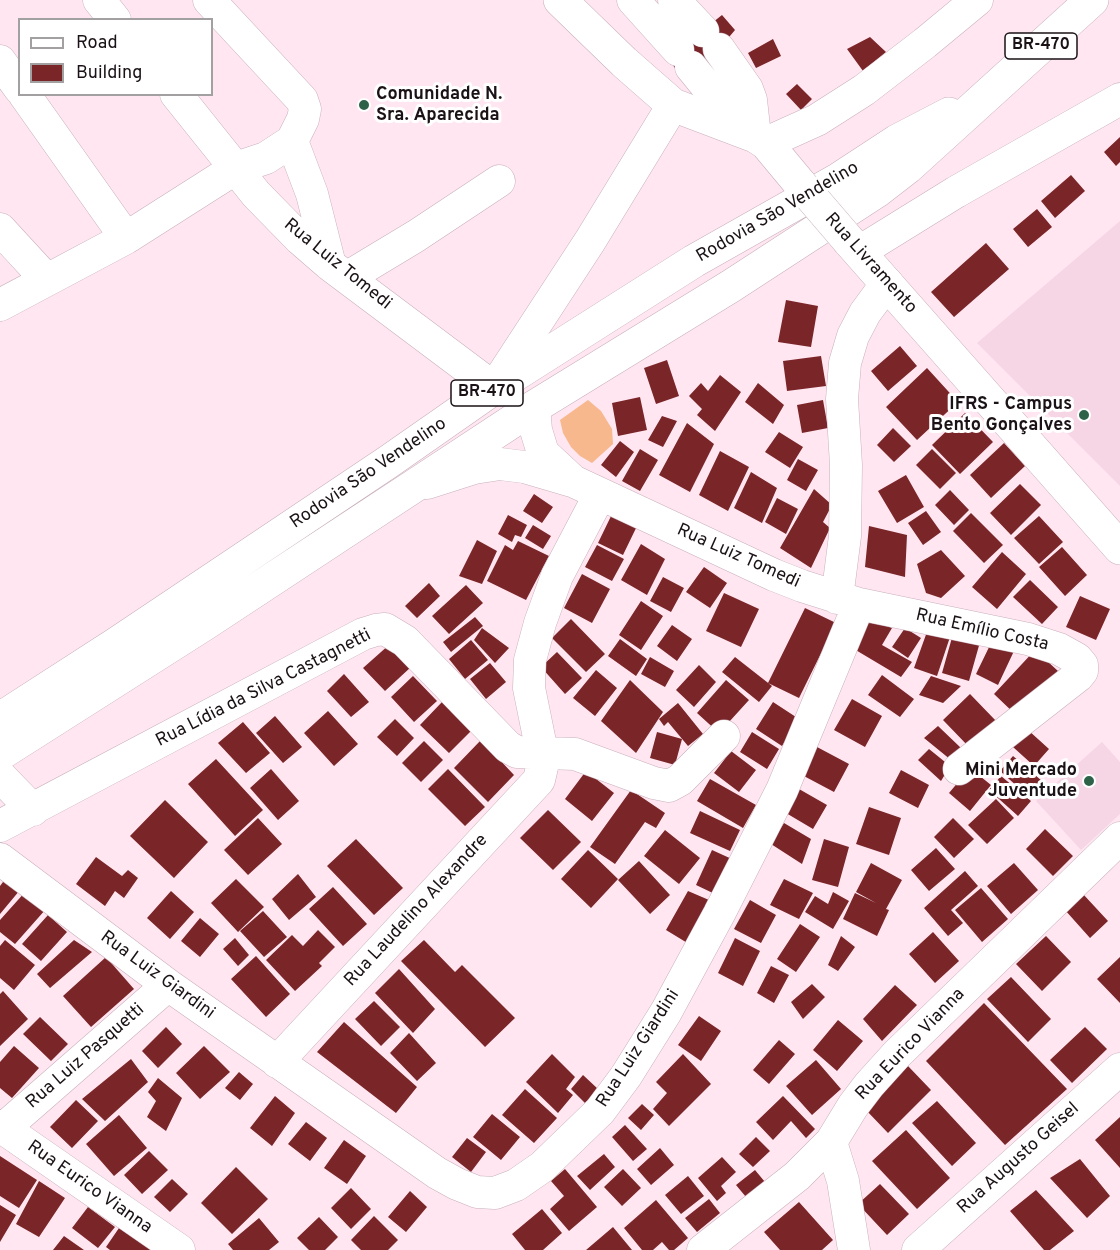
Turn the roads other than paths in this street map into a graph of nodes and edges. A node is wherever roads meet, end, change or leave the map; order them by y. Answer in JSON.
{"nodes":[{"id":1,"x":99,"y":0,"type":"edge"},
{"id":2,"x":209,"y":0,"type":"edge"},
{"id":3,"x":560,"y":0,"type":"edge"},
{"id":4,"x":674,"y":0,"type":"edge"},
{"id":5,"x":977,"y":0,"type":"edge"},
{"id":6,"x":1092,"y":0,"type":"edge"},
{"id":7,"x":648,"y":5,"type":"edge"},
{"id":8,"x":113,"y":18,"type":"edge"},
{"id":9,"x":0,"y":61,"type":"edge"},
{"id":10,"x":18,"y":86,"type":"edge"},
{"id":11,"x":990,"y":92,"type":"junction"},
{"id":12,"x":25,"y":96,"type":"edge"},
{"id":13,"x":178,"y":96,"type":"edge"},
{"id":14,"x":1120,"y":99,"type":"edge"},
{"id":15,"x":673,"y":105,"type":"junction"},
{"id":16,"x":755,"y":137,"type":"junction"},
{"id":17,"x":292,"y":141,"type":"junction"},
{"id":18,"x":236,"y":168,"type":"junction"},
{"id":19,"x":499,"y":181,"type":"dead end"},
{"id":20,"x":0,"y":229,"type":"edge"},
{"id":21,"x":126,"y":238,"type":"junction"},
{"id":22,"x":854,"y":246,"type":"junction"},
{"id":23,"x":339,"y":271,"type":"junction"},
{"id":24,"x":46,"y":279,"type":"junction"},
{"id":25,"x":887,"y":283,"type":"junction"},
{"id":26,"x":0,"y":305,"type":"edge"},
{"id":27,"x":494,"y":388,"type":"junction"},
{"id":28,"x":534,"y":407,"type":"junction"},
{"id":29,"x":588,"y":488,"type":"junction"},
{"id":30,"x":406,"y":489,"type":"junction"},
{"id":31,"x":1120,"y":548,"type":"edge"},
{"id":32,"x":848,"y":601,"type":"junction"},
{"id":33,"x":0,"y":719,"type":"edge"},
{"id":34,"x":724,"y":736,"type":"dead end"},
{"id":35,"x":542,"y":752,"type":"junction"},
{"id":36,"x":0,"y":754,"type":"edge"},
{"id":37,"x":959,"y":769,"type":"dead end"},
{"id":38,"x":0,"y":776,"type":"edge"},
{"id":39,"x":33,"y":810,"type":"junction"},
{"id":40,"x":0,"y":826,"type":"edge"},
{"id":41,"x":1120,"y":838,"type":"edge"},
{"id":42,"x":0,"y":859,"type":"edge"},
{"id":43,"x":168,"y":985,"type":"junction"},
{"id":44,"x":277,"y":1062,"type":"junction"},
{"id":45,"x":1120,"y":1069,"type":"edge"},
{"id":46,"x":2,"y":1128,"type":"edge"},
{"id":47,"x":831,"y":1142,"type":"junction"},
{"id":48,"x":179,"y":1250,"type":"edge"},
{"id":49,"x":703,"y":1250,"type":"edge"},
{"id":50,"x":854,"y":1250,"type":"edge"},
{"id":51,"x":918,"y":1250,"type":"edge"}],
"edges":[{"from":1,"to":8,"type":"street"},
{"from":2,"to":17,"type":"street"},
{"from":3,"to":15,"type":"main road","name":"Rua Livramento"},
{"from":4,"to":16,"type":"street"},
{"from":5,"to":16,"type":"street"},
{"from":6,"to":11,"type":"main road","number":"BR-470"},
{"from":7,"to":16,"type":"street"},
{"from":9,"to":10,"type":"street"},
{"from":11,"to":27,"type":"main road","name":"Rodovia São Vendelino","number":"BR-470"},
{"from":11,"to":28,"type":"main road","number":"BR-470"},
{"from":12,"to":21,"type":"street"},
{"from":13,"to":18,"type":"street","name":"Rua Luiz Tomedi"},
{"from":14,"to":22,"type":"street"},
{"from":15,"to":16,"type":"main road","name":"Rua Livramento"},
{"from":15,"to":27,"type":"street"},
{"from":16,"to":22,"type":"main road","name":"Rua Livramento","bridge":true},
{"from":17,"to":18,"type":"street"},
{"from":17,"to":23,"type":"street"},
{"from":18,"to":21,"type":"street"},
{"from":18,"to":23,"type":"street","name":"Rua Luiz Tomedi"},
{"from":19,"to":23,"type":"street"},
{"from":20,"to":24,"type":"street"},
{"from":21,"to":24,"type":"street"},
{"from":22,"to":25,"type":"main road","name":"Rua Livramento"},
{"from":23,"to":27,"type":"street","name":"Rua Luiz Tomedi"},
{"from":24,"to":26,"type":"street"},
{"from":25,"to":31,"type":"main road","name":"Rua Livramento"},
{"from":25,"to":32,"type":"street","name":"Rua Luiz Giardini"},
{"from":27,"to":33,"type":"main road","name":"Rodovia São Vendelino","number":"BR-470"},
{"from":28,"to":29,"type":"street"},
{"from":28,"to":30,"type":"main road","number":"BR-470"},
{"from":29,"to":30,"type":"street"},
{"from":29,"to":32,"type":"street","name":"Rua Luiz Tomedi"},
{"from":29,"to":35,"type":"street"},
{"from":30,"to":36,"type":"main road","number":"BR-470"},
{"from":32,"to":37,"type":"street","name":"Rua Emílio Costa"},
{"from":32,"to":44,"type":"street","name":"Rua Luiz Giardini"},
{"from":34,"to":35,"type":"street","name":"Rua Lídia da Silva Castagnetti"},
{"from":35,"to":39,"type":"street","name":"Rua Lídia da Silva Castagnetti"},
{"from":35,"to":44,"type":"street","name":"Rua Laudelino Alexandre"},
{"from":38,"to":39,"type":"street"},
{"from":39,"to":40,"type":"street","name":"Rua Lídia da Silva Castagnetti"},
{"from":41,"to":47,"type":"street","name":"Rua Eurico Vianna"},
{"from":42,"to":43,"type":"street","name":"Rua Luiz Giardini"},
{"from":43,"to":44,"type":"street","name":"Rua Luiz Giardini"},
{"from":43,"to":46,"type":"street","name":"Rua Luiz Pasquetti"},
{"from":45,"to":51,"type":"street","name":"Rua Augusto Geisel"},
{"from":46,"to":48,"type":"street","name":"Rua Eurico Vianna"},
{"from":47,"to":49,"type":"street","name":"Rua Eurico Vianna"},
{"from":47,"to":50,"type":"street"}]}
